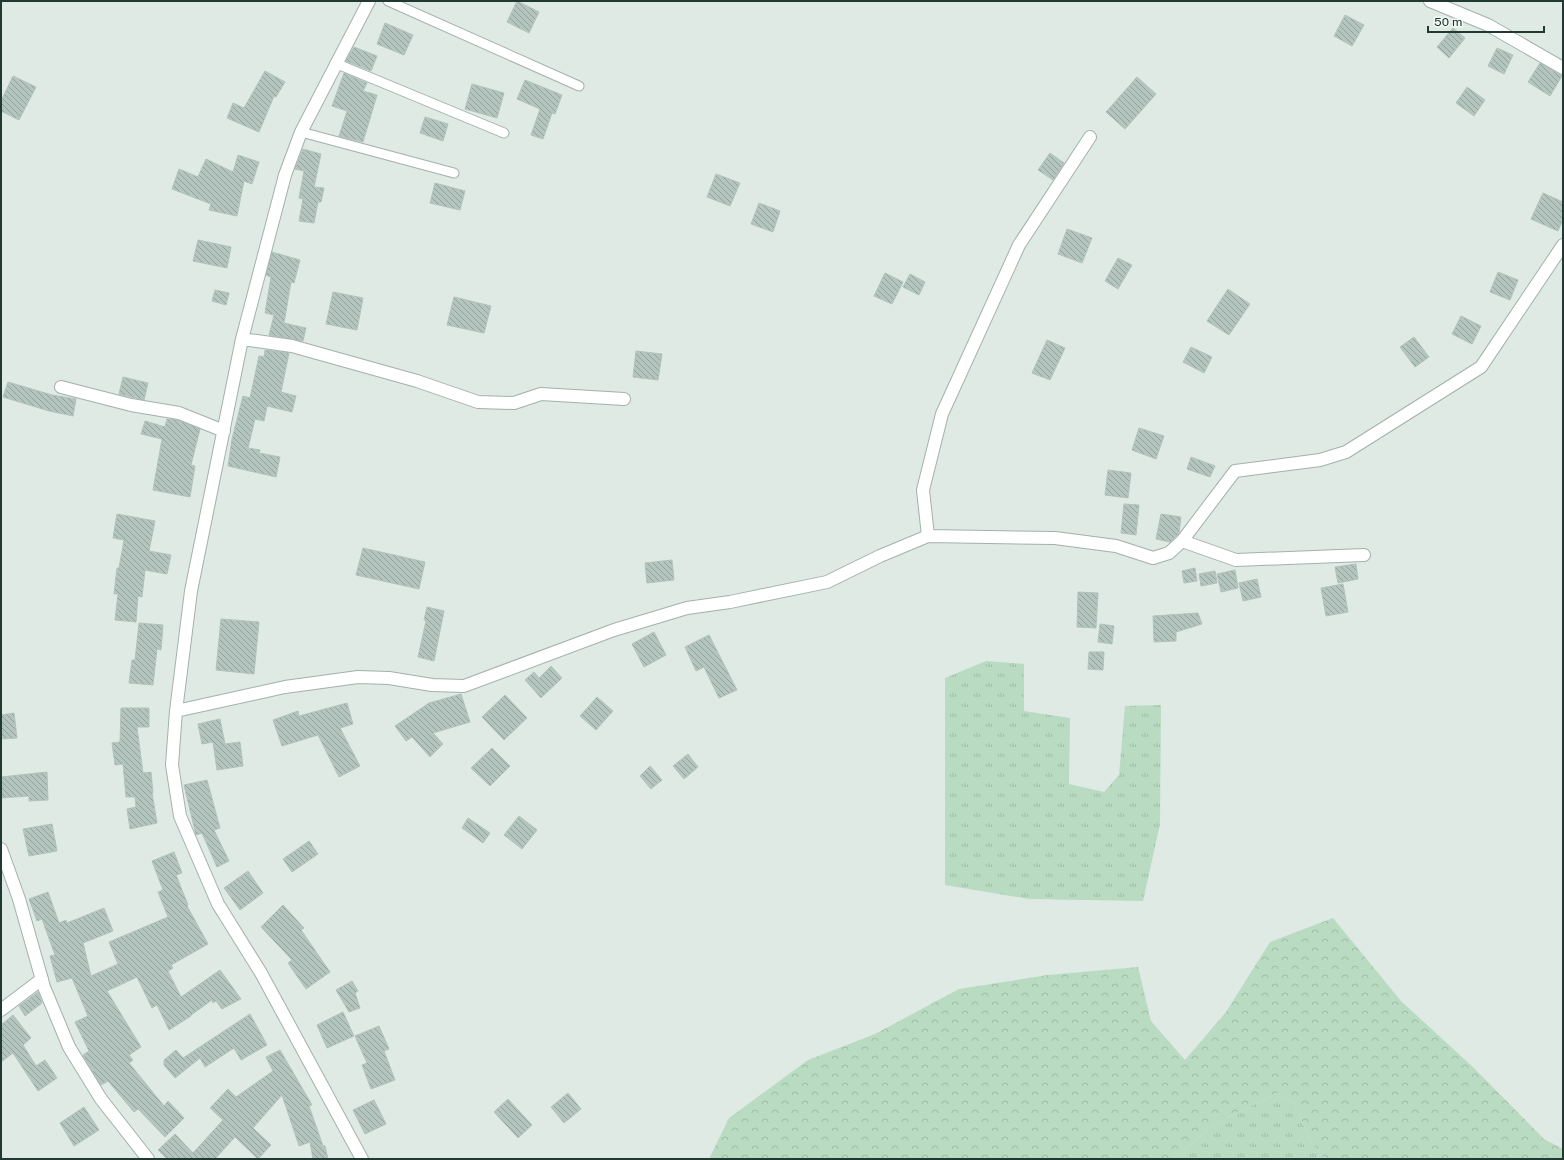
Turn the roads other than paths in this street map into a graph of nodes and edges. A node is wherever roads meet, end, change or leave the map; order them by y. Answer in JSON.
{"nodes":[{"id":1,"x":369,"y":1,"type":"edge"},
{"id":2,"x":388,"y":1,"type":"edge"},
{"id":3,"x":1430,"y":1,"type":"edge"},
{"id":4,"x":336,"y":64,"type":"junction"},
{"id":5,"x":1563,"y":68,"type":"edge"},
{"id":6,"x":579,"y":86,"type":"dead end"},
{"id":7,"x":301,"y":132,"type":"junction"},
{"id":8,"x":504,"y":133,"type":"dead end"},
{"id":9,"x":1090,"y":137,"type":"dead end"},
{"id":10,"x":454,"y":174,"type":"dead end"},
{"id":11,"x":1563,"y":245,"type":"edge"},
{"id":12,"x":242,"y":339,"type":"junction"},
{"id":13,"x":61,"y":387,"type":"dead end"},
{"id":14,"x":624,"y":399,"type":"dead end"},
{"id":15,"x":224,"y":431,"type":"junction"},
{"id":16,"x":928,"y":536,"type":"junction"},
{"id":17,"x":1182,"y":541,"type":"junction"},
{"id":18,"x":1364,"y":555,"type":"dead end"},
{"id":19,"x":176,"y":711,"type":"junction"},
{"id":20,"x":1,"y":849,"type":"edge"},
{"id":21,"x":42,"y":979,"type":"junction"},
{"id":22,"x":1,"y":1010,"type":"edge"},
{"id":23,"x":148,"y":1159,"type":"edge"},
{"id":24,"x":362,"y":1159,"type":"edge"}],
"edges":[{"from":1,"to":4,"type":"street"},
{"from":2,"to":6,"type":"lane"},
{"from":3,"to":5,"type":"street"},
{"from":4,"to":7,"type":"street"},
{"from":4,"to":8,"type":"lane"},
{"from":7,"to":10,"type":"lane"},
{"from":7,"to":12,"type":"street"},
{"from":9,"to":16,"type":"street"},
{"from":11,"to":17,"type":"street"},
{"from":12,"to":14,"type":"street"},
{"from":12,"to":15,"type":"street"},
{"from":13,"to":15,"type":"street"},
{"from":15,"to":19,"type":"street"},
{"from":16,"to":17,"type":"street"},
{"from":16,"to":19,"type":"street"},
{"from":17,"to":18,"type":"street"},
{"from":19,"to":24,"type":"street"},
{"from":20,"to":21,"type":"street"},
{"from":21,"to":22,"type":"street"},
{"from":21,"to":23,"type":"street"}]}
